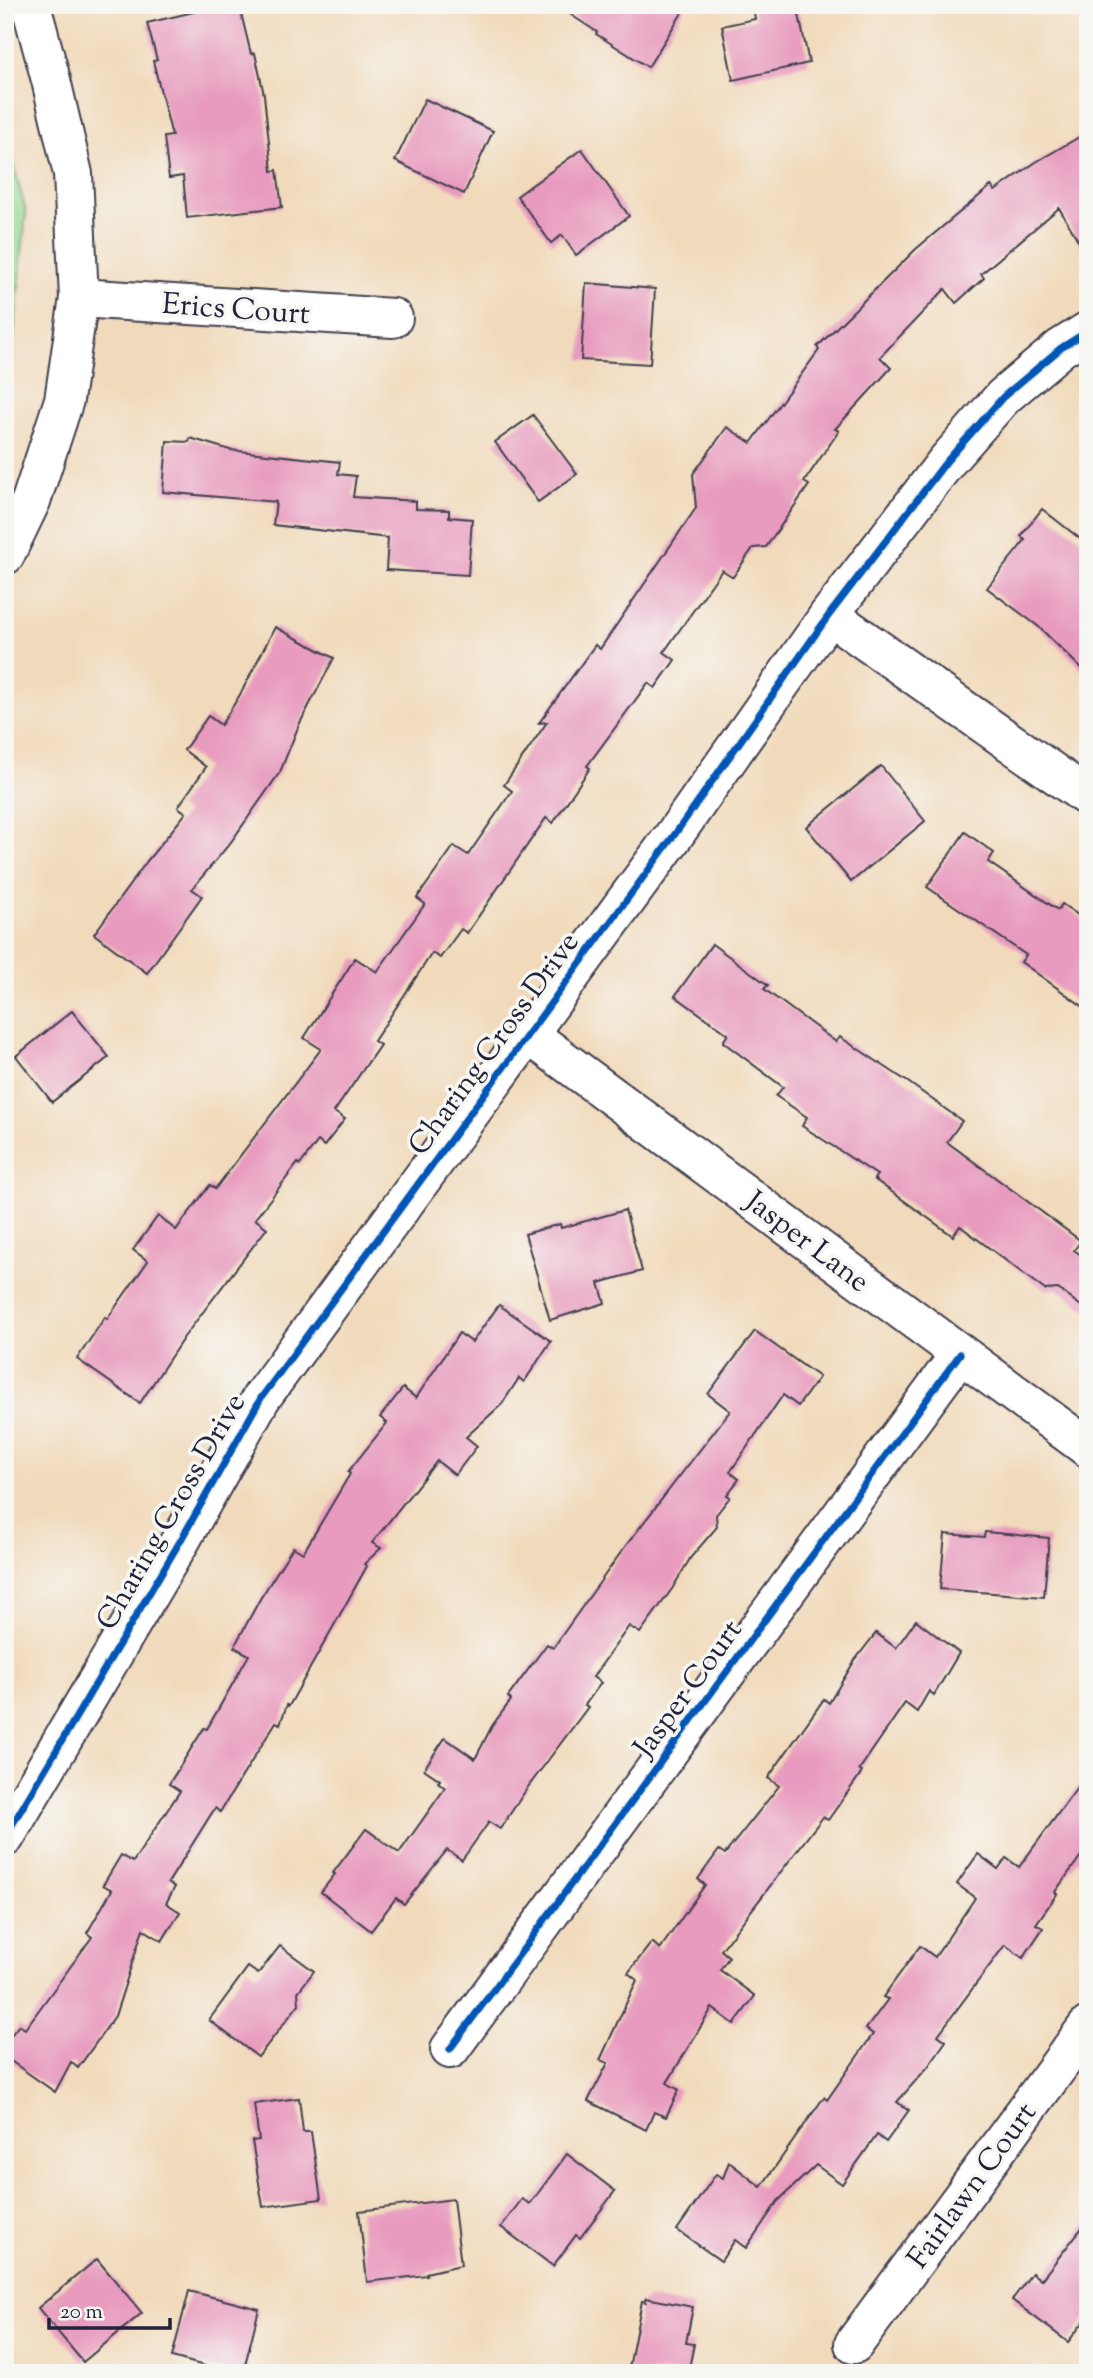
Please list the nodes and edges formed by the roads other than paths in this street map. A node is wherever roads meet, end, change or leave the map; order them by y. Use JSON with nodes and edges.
{"nodes":[{"id":1,"x":31,"y":5,"type":"edge"},
{"id":2,"x":79,"y":298,"type":"junction"},
{"id":3,"x":393,"y":318,"type":"dead end"},
{"id":4,"x":1088,"y":331,"type":"edge"},
{"id":5,"x":5,"y":555,"type":"edge"},
{"id":6,"x":829,"y":615,"type":"junction"},
{"id":7,"x":1088,"y":797,"type":"edge"},
{"id":8,"x":528,"y":1034,"type":"junction"},
{"id":9,"x":960,"y":1354,"type":"junction"},
{"id":10,"x":1088,"y":1448,"type":"edge"},
{"id":11,"x":5,"y":1837,"type":"edge"},
{"id":12,"x":1088,"y":2026,"type":"edge"},
{"id":13,"x":450,"y":2049,"type":"dead end"},
{"id":14,"x":854,"y":2344,"type":"dead end"}],
"edges":[{"from":1,"to":2,"type":"street"},
{"from":2,"to":3,"type":"street","name":"Erics Court"},
{"from":2,"to":5,"type":"street"},
{"from":4,"to":6,"type":"street","name":"Charing Cross Drive"},
{"from":6,"to":7,"type":"street"},
{"from":6,"to":8,"type":"street","name":"Charing Cross Drive"},
{"from":8,"to":9,"type":"street","name":"Jasper Lane"},
{"from":8,"to":11,"type":"street","name":"Charing Cross Drive"},
{"from":9,"to":10,"type":"street","name":"Jasper Lane"},
{"from":9,"to":13,"type":"street","name":"Jasper Court"},
{"from":12,"to":14,"type":"street","name":"Fairlawn Court"}]}
